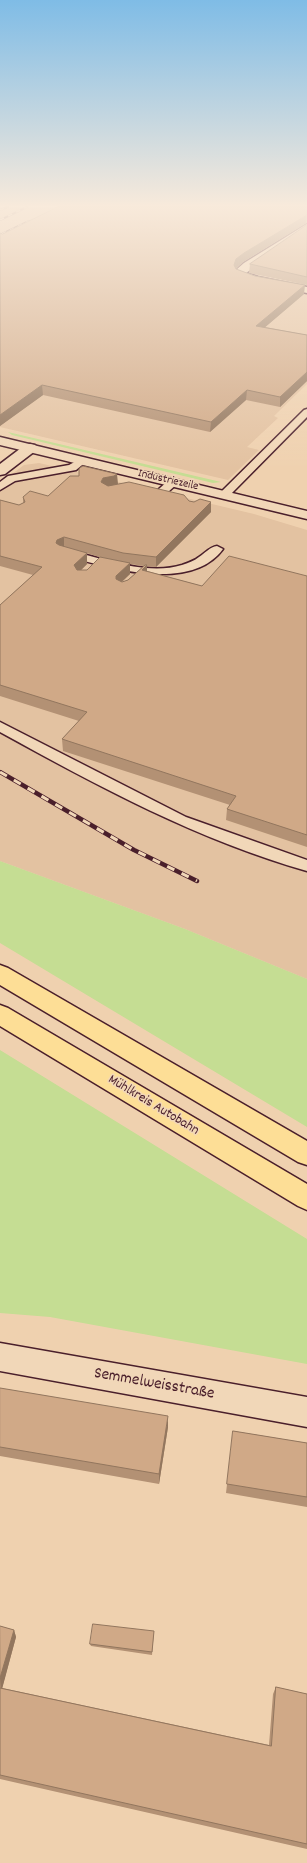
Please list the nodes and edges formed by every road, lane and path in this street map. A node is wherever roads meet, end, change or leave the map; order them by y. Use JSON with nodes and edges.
{"nodes":[{"id":1,"x":307,"y":412,"type":"edge"},
{"id":2,"x":0,"y":441,"type":"edge"},
{"id":3,"x":30,"y":448,"type":"junction"},
{"id":4,"x":75,"y":468,"type":"junction"},
{"id":5,"x":0,"y":471,"type":"edge"},
{"id":6,"x":173,"y":482,"type":"junction"},
{"id":7,"x":0,"y":486,"type":"edge"},
{"id":8,"x":144,"y":491,"type":"edge"},
{"id":9,"x":224,"y":495,"type":"junction"},
{"id":10,"x":157,"y":497,"type":"junction"},
{"id":11,"x":174,"y":499,"type":"edge"},
{"id":12,"x":307,"y":515,"type":"edge"},
{"id":13,"x":217,"y":549,"type":"dead end"},
{"id":14,"x":64,"y":552,"type":"edge"},
{"id":15,"x":98,"y":561,"type":"junction"},
{"id":16,"x":142,"y":570,"type":"junction"},
{"id":17,"x":87,"y":572,"type":"edge"},
{"id":18,"x":132,"y":579,"type":"edge"},
{"id":19,"x":0,"y":726,"type":"edge"},
{"id":20,"x":307,"y":866,"type":"edge"},
{"id":21,"x":0,"y":974,"type":"edge"},
{"id":22,"x":0,"y":1014,"type":"edge"},
{"id":23,"x":306,"y":1153,"type":"edge"},
{"id":24,"x":307,"y":1198,"type":"edge"},
{"id":25,"x":0,"y":1356,"type":"edge"},
{"id":26,"x":307,"y":1412,"type":"edge"}],
"edges":[{"from":1,"to":9,"type":"lane"},
{"from":2,"to":3,"type":"street","name":"Industriezeile"},
{"from":3,"to":4,"type":"street","name":"Industriezeile"},
{"from":3,"to":5,"type":"street"},
{"from":4,"to":6,"type":"street","name":"Industriezeile"},
{"from":4,"to":7,"type":"lane"},
{"from":6,"to":9,"type":"street","name":"Industriezeile"},
{"from":6,"to":10,"type":"lane"},
{"from":8,"to":10,"type":"lane"},
{"from":9,"to":12,"type":"street","name":"Industriezeile"},
{"from":10,"to":11,"type":"lane"},
{"from":13,"to":16,"type":"lane"},
{"from":14,"to":15,"type":"lane"},
{"from":15,"to":16,"type":"lane"},
{"from":15,"to":17,"type":"lane"},
{"from":16,"to":18,"type":"lane"},
{"from":19,"to":20,"type":"lane"},
{"from":21,"to":23,"type":"highway"},
{"from":22,"to":24,"type":"highway","name":"Mühlkreis Autobahn"},
{"from":25,"to":26,"type":"street","name":"Semmelweisstraße"}]}
